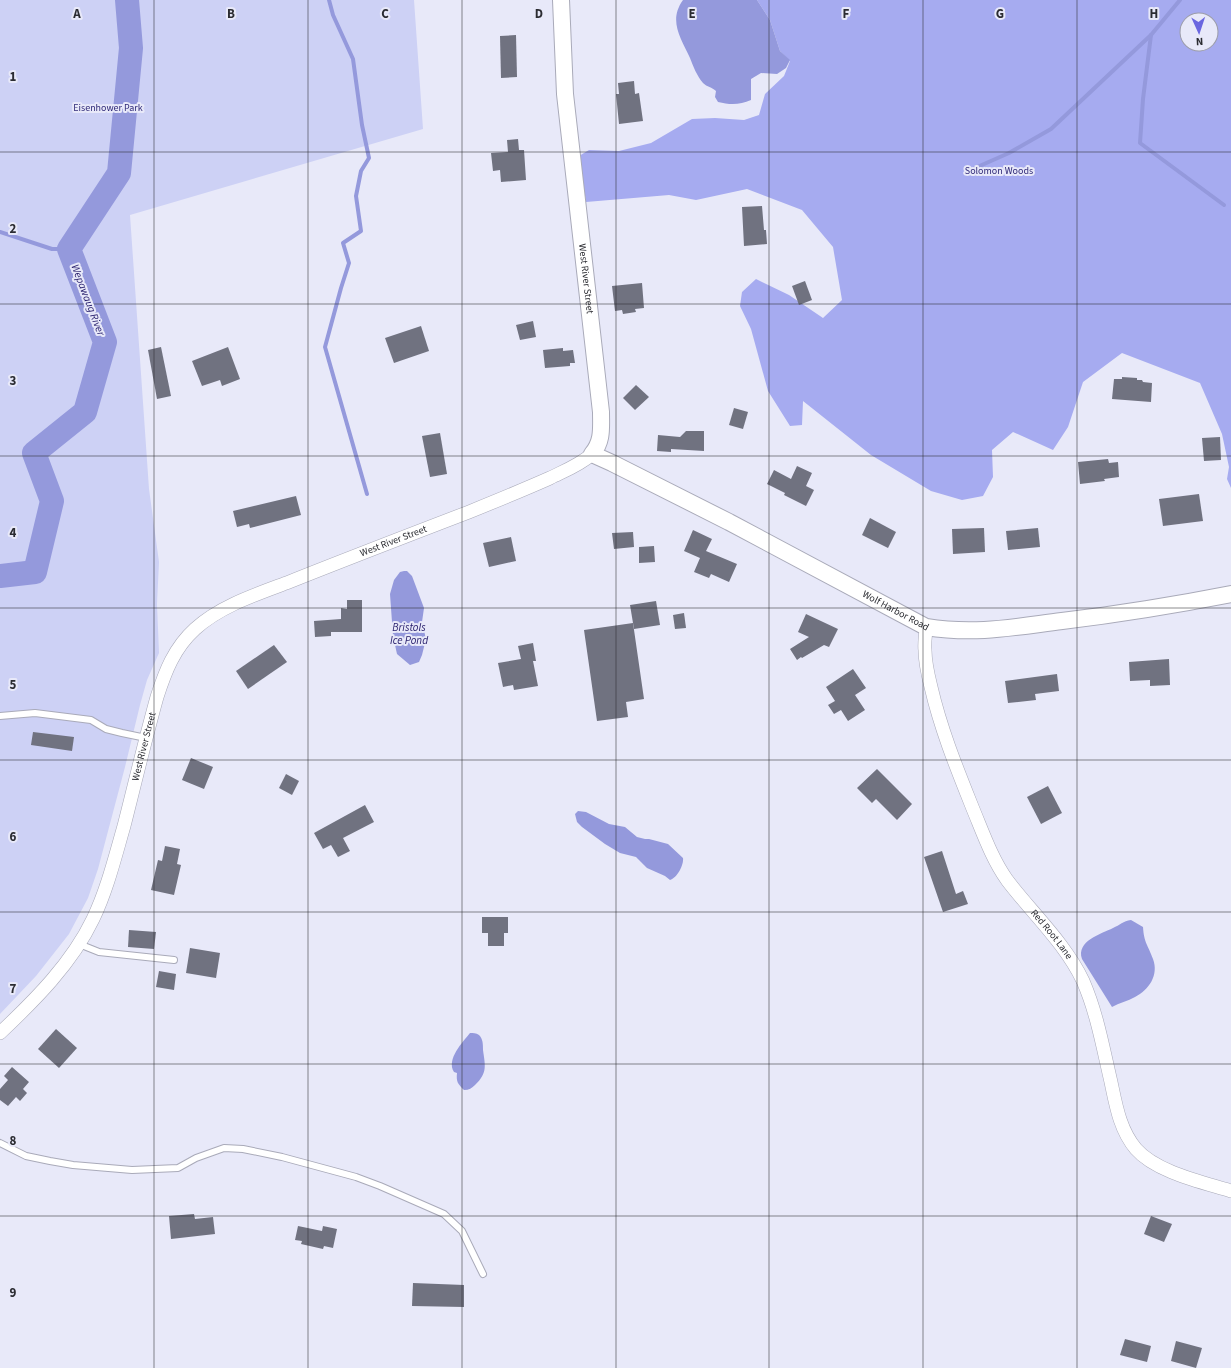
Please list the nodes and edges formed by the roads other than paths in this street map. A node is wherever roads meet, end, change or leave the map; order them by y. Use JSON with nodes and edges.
{"nodes":[{"id":1,"x":561,"y":0,"type":"edge"},
{"id":2,"x":592,"y":454,"type":"junction"},
{"id":3,"x":1231,"y":594,"type":"edge"},
{"id":4,"x":926,"y":627,"type":"junction"},
{"id":5,"x":0,"y":716,"type":"edge"},
{"id":6,"x":146,"y":738,"type":"junction"},
{"id":7,"x":79,"y":944,"type":"junction"},
{"id":8,"x":174,"y":960,"type":"dead end"},
{"id":9,"x":0,"y":1033,"type":"edge"},
{"id":10,"x":0,"y":1143,"type":"edge"},
{"id":11,"x":1231,"y":1191,"type":"edge"},
{"id":12,"x":484,"y":1274,"type":"dead end"}],
"edges":[{"from":1,"to":2,"type":"street","name":"West River Street"},
{"from":2,"to":4,"type":"street","name":"Wolf Harbor Road"},
{"from":2,"to":6,"type":"street","name":"West River Street"},
{"from":3,"to":4,"type":"street","name":"Wolf Harbor Road"},
{"from":4,"to":11,"type":"street","name":"Red Root Lane"},
{"from":5,"to":6,"type":"lane"},
{"from":6,"to":7,"type":"street","name":"West River Street"},
{"from":7,"to":8,"type":"lane"},
{"from":7,"to":9,"type":"street","name":"West River Street"},
{"from":10,"to":12,"type":"lane"}]}
